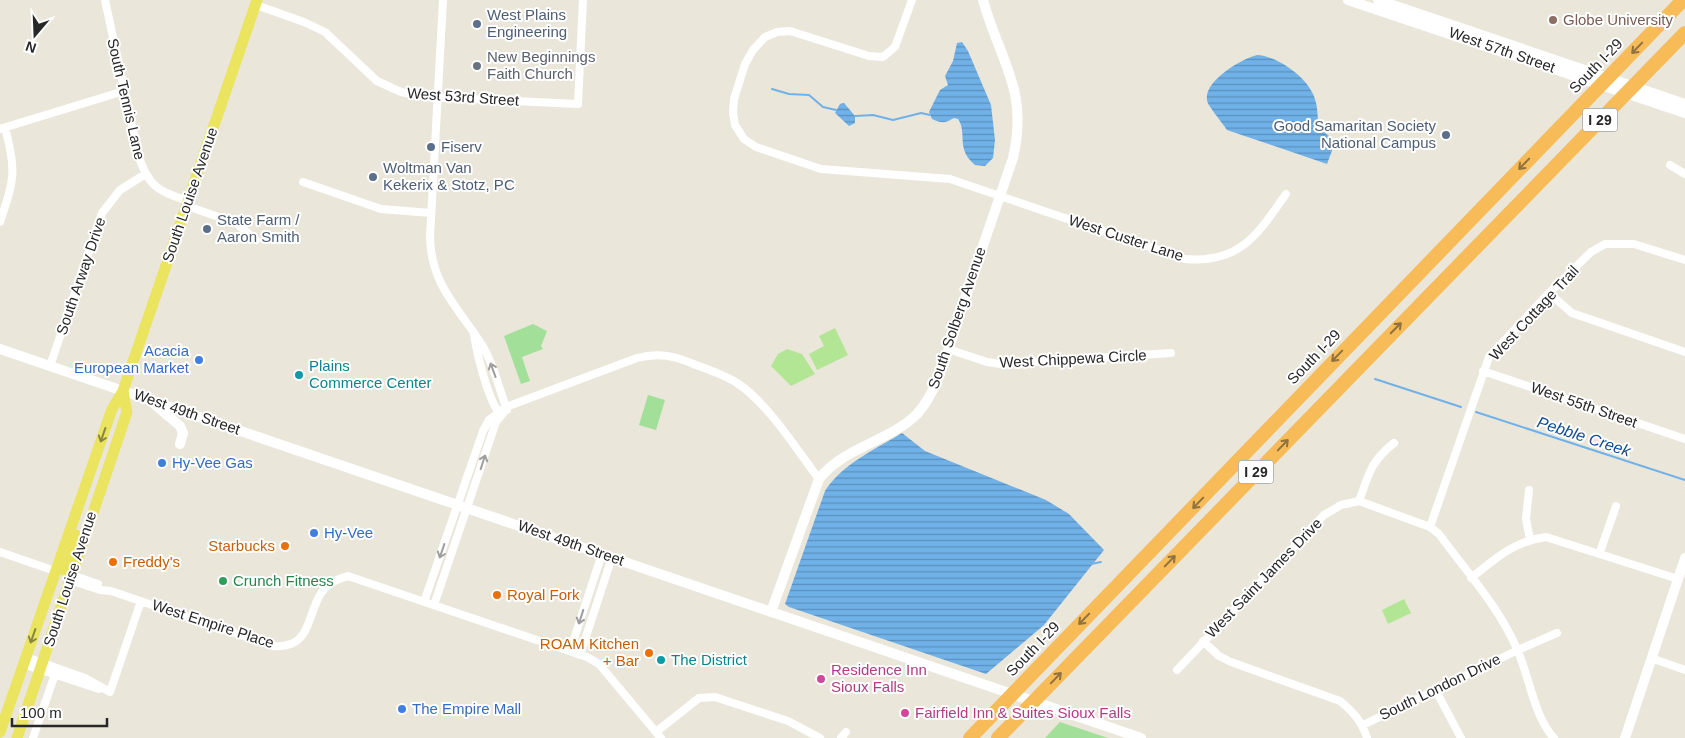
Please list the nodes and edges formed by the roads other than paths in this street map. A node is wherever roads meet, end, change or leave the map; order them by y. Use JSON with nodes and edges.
{"nodes":[{"id":1,"x":105,"y":0,"type":"edge"},
{"id":2,"x":443,"y":0,"type":"edge"},
{"id":3,"x":583,"y":0,"type":"edge"},
{"id":4,"x":912,"y":0,"type":"edge"},
{"id":5,"x":982,"y":0,"type":"edge"},
{"id":6,"x":1348,"y":0,"type":"edge"},
{"id":7,"x":1378,"y":0,"type":"edge"},
{"id":8,"x":1683,"y":0,"type":"edge"},
{"id":9,"x":257,"y":2,"type":"edge"},
{"id":10,"x":1685,"y":33,"type":"edge"},
{"id":11,"x":1576,"y":71,"type":"junction"},
{"id":12,"x":124,"y":92,"type":"junction"},
{"id":13,"x":437,"y":97,"type":"junction"},
{"id":14,"x":1659,"y":99,"type":"junction"},
{"id":15,"x":1685,"y":104,"type":"edge"},
{"id":16,"x":1685,"y":113,"type":"edge"},
{"id":17,"x":2,"y":128,"type":"edge"},
{"id":18,"x":1670,"y":165,"type":"dead end"},
{"id":19,"x":1685,"y":174,"type":"edge"},
{"id":20,"x":144,"y":175,"type":"junction"},
{"id":21,"x":302,"y":182,"type":"dead end"},
{"id":22,"x":1286,"y":194,"type":"dead end"},
{"id":23,"x":1001,"y":196,"type":"junction"},
{"id":24,"x":188,"y":203,"type":"junction"},
{"id":25,"x":431,"y":213,"type":"junction"},
{"id":26,"x":0,"y":222,"type":"edge"},
{"id":27,"x":256,"y":240,"type":"dead end"},
{"id":28,"x":1685,"y":260,"type":"edge"},
{"id":29,"x":1549,"y":294,"type":"junction"},
{"id":30,"x":0,"y":349,"type":"edge"},
{"id":31,"x":948,"y":349,"type":"junction"},
{"id":32,"x":1685,"y":352,"type":"edge"},
{"id":33,"x":1171,"y":353,"type":"dead end"},
{"id":34,"x":50,"y":366,"type":"junction"},
{"id":35,"x":1483,"y":371,"type":"junction"},
{"id":36,"x":123,"y":391,"type":"junction"},
{"id":37,"x":148,"y":399,"type":"junction"},
{"id":38,"x":505,"y":410,"type":"junction"},
{"id":39,"x":1685,"y":440,"type":"edge"},
{"id":40,"x":180,"y":444,"type":"dead end"},
{"id":41,"x":1394,"y":444,"type":"dead end"},
{"id":42,"x":819,"y":479,"type":"junction"},
{"id":43,"x":1529,"y":490,"type":"dead end"},
{"id":44,"x":1359,"y":501,"type":"junction"},
{"id":45,"x":463,"y":506,"type":"junction"},
{"id":46,"x":1616,"y":506,"type":"dead end"},
{"id":47,"x":77,"y":512,"type":"junction"},
{"id":48,"x":1430,"y":527,"type":"junction"},
{"id":49,"x":1530,"y":539,"type":"junction"},
{"id":50,"x":0,"y":552,"type":"edge"},
{"id":51,"x":1600,"y":552,"type":"junction"},
{"id":52,"x":607,"y":556,"type":"junction"},
{"id":53,"x":1685,"y":558,"type":"edge"},
{"id":54,"x":55,"y":571,"type":"junction"},
{"id":55,"x":71,"y":578,"type":"junction"},
{"id":56,"x":1471,"y":578,"type":"junction"},
{"id":57,"x":1678,"y":579,"type":"junction"},
{"id":58,"x":141,"y":601,"type":"junction"},
{"id":59,"x":424,"y":602,"type":"junction"},
{"id":60,"x":434,"y":605,"type":"junction"},
{"id":61,"x":771,"y":612,"type":"junction"},
{"id":62,"x":1557,"y":633,"type":"dead end"},
{"id":63,"x":1203,"y":641,"type":"junction"},
{"id":64,"x":1518,"y":650,"type":"junction"},
{"id":65,"x":570,"y":651,"type":"junction"},
{"id":66,"x":580,"y":655,"type":"junction"},
{"id":67,"x":1651,"y":658,"type":"junction"},
{"id":68,"x":25,"y":660,"type":"junction"},
{"id":69,"x":41,"y":666,"type":"junction"},
{"id":70,"x":1176,"y":670,"type":"dead end"},
{"id":71,"x":1685,"y":670,"type":"edge"},
{"id":72,"x":55,"y":674,"type":"junction"},
{"id":73,"x":1435,"y":689,"type":"junction"},
{"id":74,"x":110,"y":692,"type":"junction"},
{"id":75,"x":1364,"y":725,"type":"junction"},
{"id":76,"x":0,"y":732,"type":"edge"},
{"id":77,"x":658,"y":735,"type":"edge"},
{"id":78,"x":17,"y":738,"type":"edge"},
{"id":79,"x":33,"y":738,"type":"edge"},
{"id":80,"x":820,"y":738,"type":"edge"},
{"id":81,"x":970,"y":738,"type":"edge"},
{"id":82,"x":998,"y":738,"type":"edge"},
{"id":83,"x":1141,"y":738,"type":"edge"},
{"id":84,"x":1367,"y":738,"type":"edge"},
{"id":85,"x":1461,"y":738,"type":"edge"},
{"id":86,"x":1554,"y":738,"type":"edge"},
{"id":87,"x":1625,"y":738,"type":"edge"}],
"edges":[{"from":1,"to":12,"type":"street","name":"South Tennis Lane"},
{"from":2,"to":13,"type":"street"},
{"from":3,"to":13,"type":"street","name":"West 53rd Street"},
{"from":4,"to":23,"type":"street","name":"West Custer Lane"},
{"from":5,"to":23,"type":"main road","name":"South Solberg Avenue"},
{"from":6,"to":11,"type":"main road","name":"West 57th Street"},
{"from":7,"to":11,"type":"main road","name":"West 57th Street"},
{"from":8,"to":81,"type":"highway","name":"South I-29","number":"I 29","one_way":true},
{"from":9,"to":13,"type":"street","name":"West 53rd Street"},
{"from":9,"to":24,"type":"main road","name":"South Louise Avenue"},
{"from":82,"to":10,"type":"highway","number":"I 29","one_way":true},
{"from":11,"to":14,"type":"main road","name":"West 57th Street"},
{"from":12,"to":17,"type":"street"},
{"from":12,"to":20,"type":"street","name":"South Tennis Lane"},
{"from":13,"to":25,"type":"street"},
{"from":14,"to":15,"type":"main road","name":"West 57th Street"},
{"from":14,"to":16,"type":"main road","name":"West 57th Street"},
{"from":17,"to":26,"type":"street"},
{"from":18,"to":19,"type":"street"},
{"from":20,"to":24,"type":"street","name":"South Tennis Lane"},
{"from":20,"to":34,"type":"street","name":"South Arway Drive"},
{"from":21,"to":25,"type":"street"},
{"from":22,"to":23,"type":"street","name":"West Custer Lane"},
{"from":23,"to":31,"type":"main road","name":"South Solberg Avenue"},
{"from":24,"to":27,"type":"street","name":"South Tennis Lane"},
{"from":24,"to":36,"type":"main road","name":"South Louise Avenue"},
{"from":25,"to":38,"type":"street"},
{"from":28,"to":29,"type":"street","name":"West Cottage Trail"},
{"from":29,"to":32,"type":"street"},
{"from":29,"to":35,"type":"street","name":"West Cottage Trail"},
{"from":30,"to":34,"type":"main road","name":"West 49th Street"},
{"from":31,"to":33,"type":"street","name":"West Chippewa Circle"},
{"from":31,"to":42,"type":"main road","name":"South Solberg Avenue"},
{"from":34,"to":36,"type":"main road","name":"West 49th Street"},
{"from":35,"to":39,"type":"street","name":"West 55th Street"},
{"from":35,"to":48,"type":"street","name":"West Cottage Trail"},
{"from":36,"to":37,"type":"main road","name":"West 49th Street"},
{"from":36,"to":47,"type":"main road","name":"South Louise Avenue","one_way":true},
{"from":36,"to":55,"type":"main road","name":"South Louise Avenue"},
{"from":37,"to":40,"type":"main road"},
{"from":37,"to":45,"type":"main road","name":"West 49th Street"},
{"from":38,"to":42,"type":"street"},
{"from":38,"to":45,"type":"street"},
{"from":41,"to":44,"type":"street"},
{"from":42,"to":61,"type":"main road","name":"South Solberg Avenue"},
{"from":43,"to":49,"type":"street"},
{"from":44,"to":48,"type":"street"},
{"from":44,"to":63,"type":"street","name":"West Saint James Drive"},
{"from":45,"to":52,"type":"main road","name":"West 49th Street"},
{"from":45,"to":59,"type":"street","one_way":true},
{"from":45,"to":60,"type":"street"},
{"from":46,"to":51,"type":"street"},
{"from":47,"to":54,"type":"main road","name":"South Louise Avenue"},
{"from":47,"to":55,"type":"main road"},
{"from":48,"to":56,"type":"street"},
{"from":49,"to":51,"type":"street"},
{"from":49,"to":56,"type":"street"},
{"from":50,"to":54,"type":"street"},
{"from":51,"to":57,"type":"street"},
{"from":52,"to":61,"type":"main road","name":"West 49th Street"},
{"from":52,"to":65,"type":"street","one_way":true},
{"from":52,"to":66,"type":"street"},
{"from":53,"to":57,"type":"main road"},
{"from":54,"to":68,"type":"main road","name":"South Louise Avenue","one_way":true},
{"from":55,"to":58,"type":"street","name":"West Empire Place"},
{"from":55,"to":69,"type":"main road","name":"South Louise Avenue"},
{"from":56,"to":64,"type":"street"},
{"from":57,"to":67,"type":"main road"},
{"from":58,"to":59,"type":"street","name":"West Empire Place"},
{"from":58,"to":74,"type":"street","name":"West Empire Place"},
{"from":59,"to":60,"type":"street","name":"West Empire Place"},
{"from":60,"to":65,"type":"street","name":"West Empire Place"},
{"from":61,"to":83,"type":"main road","name":"West 49th Street"},
{"from":62,"to":64,"type":"street","name":"South London Drive"},
{"from":63,"to":70,"type":"street","name":"West Saint James Drive"},
{"from":63,"to":75,"type":"street"},
{"from":64,"to":73,"type":"street","name":"South London Drive"},
{"from":64,"to":86,"type":"street"},
{"from":65,"to":66,"type":"street","name":"West Empire Place"},
{"from":66,"to":77,"type":"street","name":"West Empire Place"},
{"from":67,"to":71,"type":"street"},
{"from":67,"to":87,"type":"main road"},
{"from":68,"to":69,"type":"street"},
{"from":68,"to":76,"type":"main road","name":"South Louise Avenue"},
{"from":69,"to":72,"type":"street"},
{"from":69,"to":74,"type":"street"},
{"from":69,"to":78,"type":"main road","name":"South Louise Avenue"},
{"from":72,"to":74,"type":"street"},
{"from":72,"to":79,"type":"street"},
{"from":73,"to":75,"type":"street","name":"South London Drive"},
{"from":73,"to":85,"type":"street"},
{"from":75,"to":84,"type":"street"},
{"from":77,"to":80,"type":"street","name":"West Empire Place"}]}
